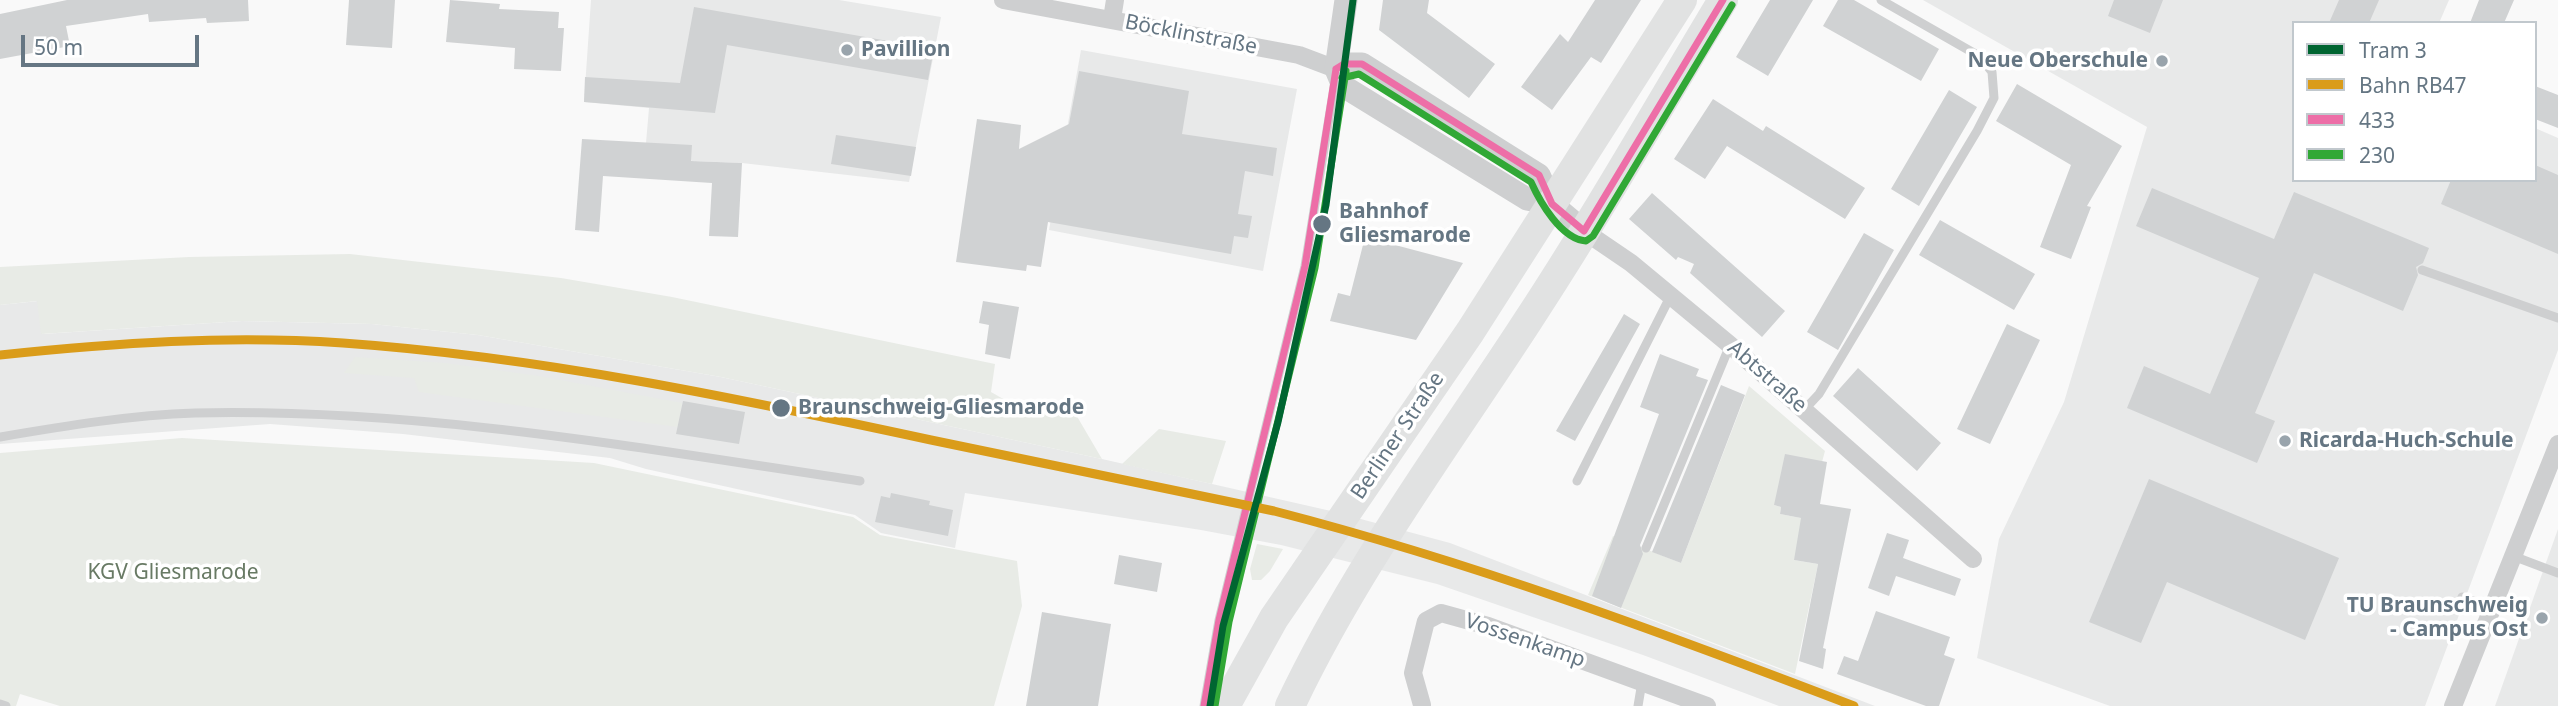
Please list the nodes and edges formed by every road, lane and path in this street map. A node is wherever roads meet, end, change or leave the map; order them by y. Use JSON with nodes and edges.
{"nodes":[{"id":1,"x":1003,"y":0,"type":"edge"},
{"id":2,"x":1115,"y":0,"type":"edge"},
{"id":3,"x":1346,"y":0,"type":"edge"},
{"id":4,"x":1682,"y":0,"type":"edge"},
{"id":5,"x":1723,"y":0,"type":"edge"},
{"id":6,"x":1881,"y":0,"type":"edge"},
{"id":7,"x":1112,"y":19,"type":"junction"},
{"id":8,"x":1336,"y":69,"type":"junction"},
{"id":9,"x":1552,"y":204,"type":"junction"},
{"id":10,"x":1584,"y":231,"type":"junction"},
{"id":11,"x":2422,"y":270,"type":"dead end"},
{"id":12,"x":1671,"y":295,"type":"junction"},
{"id":13,"x":2558,"y":318,"type":"edge"},
{"id":14,"x":1730,"y":345,"type":"junction"},
{"id":15,"x":1805,"y":409,"type":"junction"},
{"id":16,"x":0,"y":437,"type":"edge"},
{"id":17,"x":2558,"y":444,"type":"edge"},
{"id":18,"x":860,"y":481,"type":"dead end"},
{"id":19,"x":1577,"y":481,"type":"dead end"},
{"id":20,"x":1646,"y":548,"type":"dead end"},
{"id":21,"x":2513,"y":556,"type":"junction"},
{"id":22,"x":1973,"y":559,"type":"dead end"},
{"id":23,"x":2558,"y":573,"type":"edge"},
{"id":24,"x":2462,"y":597,"type":"dead end"},
{"id":25,"x":2492,"y":608,"type":"junction"},
{"id":26,"x":1642,"y":682,"type":"junction"},
{"id":27,"x":0,"y":704,"type":"edge"},
{"id":28,"x":1422,"y":705,"type":"edge"},
{"id":29,"x":6,"y":706,"type":"edge"},
{"id":30,"x":1204,"y":706,"type":"edge"},
{"id":31,"x":1225,"y":706,"type":"edge"},
{"id":32,"x":1290,"y":706,"type":"edge"},
{"id":33,"x":1639,"y":706,"type":"edge"},
{"id":34,"x":1707,"y":706,"type":"edge"},
{"id":35,"x":2453,"y":706,"type":"edge"}],
"edges":[{"from":1,"to":7,"type":"street","name":"Böcklinstraße"},
{"from":2,"to":7,"type":"street"},
{"from":3,"to":8,"type":"street"},
{"from":4,"to":9,"type":"main road","name":"Berliner Straße"},
{"from":5,"to":10,"type":"main road"},
{"from":6,"to":15,"type":"lane"},
{"from":7,"to":8,"type":"street","name":"Böcklinstraße"},
{"from":8,"to":9,"type":"street","name":"Abtstraße"},
{"from":8,"to":30,"type":"lane"},
{"from":9,"to":10,"type":"street","name":"Abtstraße"},
{"from":9,"to":31,"type":"main road","name":"Berliner Straße"},
{"from":10,"to":12,"type":"street","name":"Abtstraße"},
{"from":10,"to":32,"type":"main road"},
{"from":11,"to":13,"type":"lane"},
{"from":12,"to":14,"type":"street","name":"Abtstraße"},
{"from":12,"to":19,"type":"lane"},
{"from":14,"to":15,"type":"street","name":"Abtstraße"},
{"from":14,"to":20,"type":"lane"},
{"from":15,"to":22,"type":"street","name":"Abtstraße"},
{"from":16,"to":18,"type":"lane"},
{"from":17,"to":21,"type":"street"},
{"from":21,"to":23,"type":"lane"},
{"from":21,"to":25,"type":"street"},
{"from":24,"to":25,"type":"lane"},
{"from":25,"to":35,"type":"street"},
{"from":26,"to":28,"type":"street","name":"Vossenkamp"},
{"from":26,"to":33,"type":"lane"},
{"from":26,"to":34,"type":"street","name":"Vossenkamp"},
{"from":27,"to":29,"type":"lane"}]}
